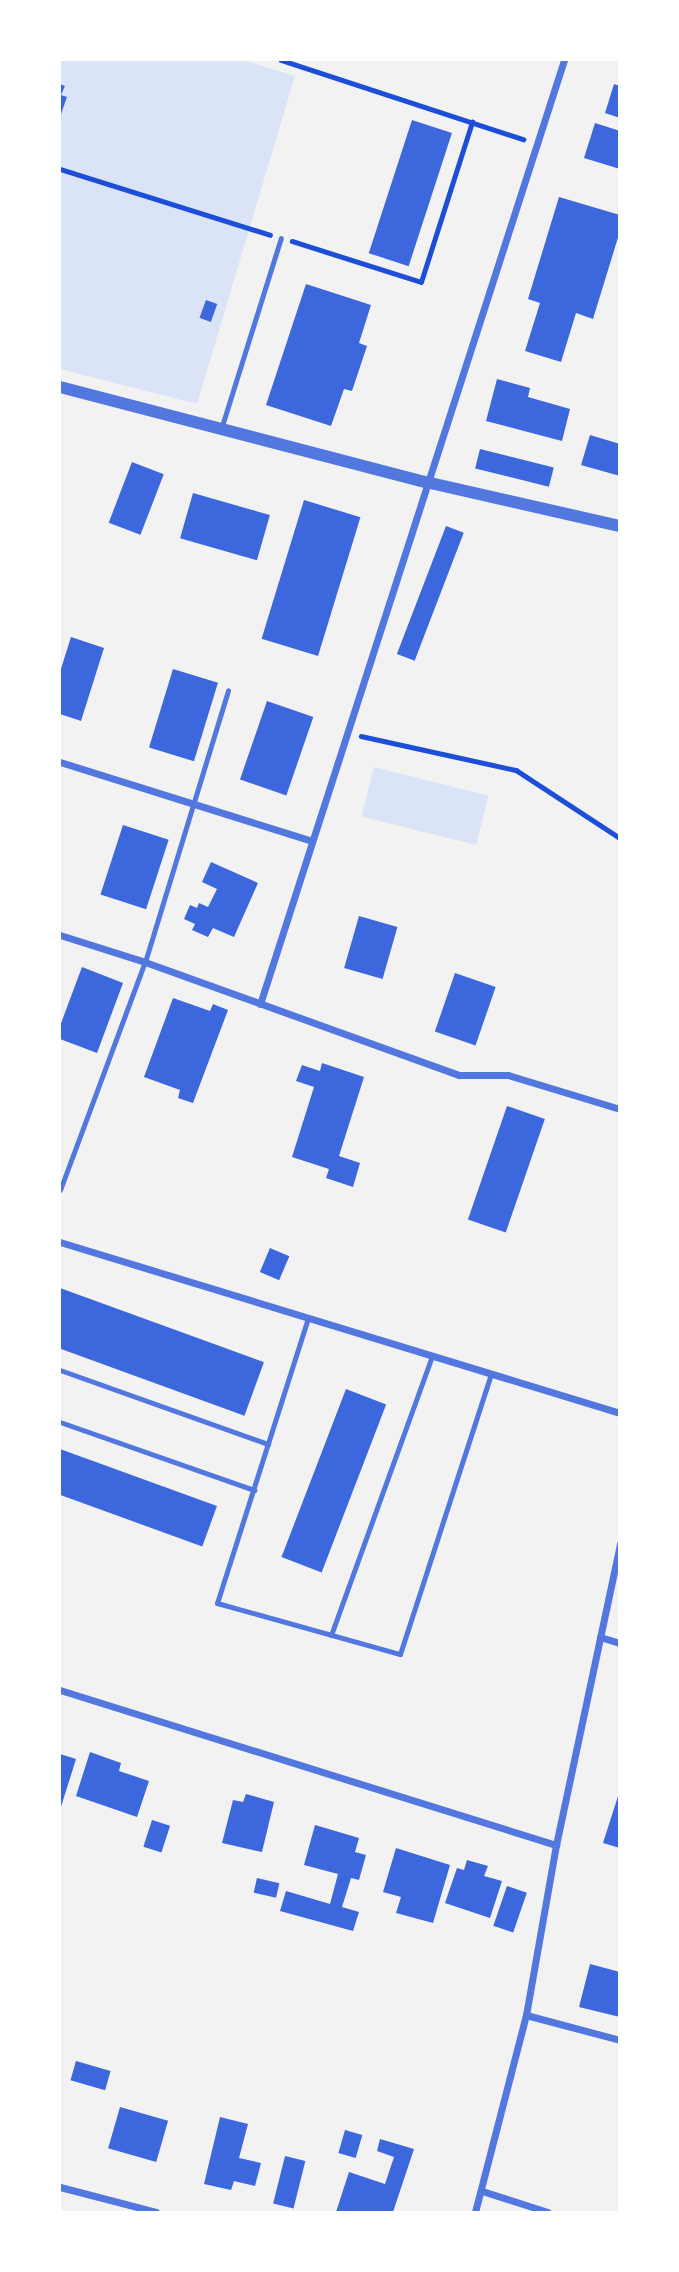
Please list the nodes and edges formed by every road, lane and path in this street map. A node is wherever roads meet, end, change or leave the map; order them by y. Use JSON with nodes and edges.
{"nodes":[{"id":1,"x":281,"y":60,"type":"edge"},
{"id":2,"x":564,"y":60,"type":"edge"},
{"id":3,"x":472,"y":122,"type":"junction"},
{"id":4,"x":536,"y":143,"type":"junction"},
{"id":5,"x":60,"y":169,"type":"edge"},
{"id":6,"x":281,"y":238,"type":"junction"},
{"id":7,"x":60,"y":387,"type":"edge"},
{"id":8,"x":221,"y":429,"type":"junction"},
{"id":9,"x":426,"y":482,"type":"junction"},
{"id":10,"x":620,"y":526,"type":"edge"},
{"id":11,"x":229,"y":690,"type":"dead end"},
{"id":12,"x":346,"y":733,"type":"junction"},
{"id":13,"x":60,"y":762,"type":"edge"},
{"id":14,"x":194,"y":802,"type":"junction"},
{"id":15,"x":620,"y":838,"type":"edge"},
{"id":16,"x":312,"y":841,"type":"junction"},
{"id":17,"x":60,"y":935,"type":"edge"},
{"id":18,"x":145,"y":962,"type":"junction"},
{"id":19,"x":260,"y":1004,"type":"junction"},
{"id":20,"x":620,"y":1109,"type":"edge"},
{"id":21,"x":60,"y":1190,"type":"edge"},
{"id":22,"x":60,"y":1242,"type":"edge"},
{"id":23,"x":309,"y":1318,"type":"junction"},
{"id":24,"x":432,"y":1356,"type":"junction"},
{"id":25,"x":60,"y":1370,"type":"edge"},
{"id":26,"x":491,"y":1374,"type":"junction"},
{"id":27,"x":620,"y":1413,"type":"edge"},
{"id":28,"x":60,"y":1422,"type":"edge"},
{"id":29,"x":268,"y":1444,"type":"junction"},
{"id":30,"x":254,"y":1490,"type":"junction"},
{"id":31,"x":620,"y":1544,"type":"edge"},
{"id":32,"x":331,"y":1635,"type":"junction"},
{"id":33,"x":600,"y":1637,"type":"junction"},
{"id":34,"x":620,"y":1643,"type":"edge"},
{"id":35,"x":60,"y":1690,"type":"edge"},
{"id":36,"x":556,"y":1845,"type":"junction"},
{"id":37,"x":526,"y":2015,"type":"junction"},
{"id":38,"x":620,"y":2040,"type":"edge"},
{"id":39,"x":60,"y":2187,"type":"edge"},
{"id":40,"x":482,"y":2191,"type":"junction"},
{"id":41,"x":156,"y":2213,"type":"edge"},
{"id":42,"x":475,"y":2213,"type":"edge"},
{"id":43,"x":548,"y":2213,"type":"edge"}],
"edges":[{"from":1,"to":3,"type":"path"},
{"from":2,"to":4,"type":"street"},
{"from":3,"to":4,"type":"path"},
{"from":3,"to":6,"type":"path"},
{"from":4,"to":9,"type":"street"},
{"from":5,"to":6,"type":"path"},
{"from":6,"to":8,"type":"lane"},
{"from":7,"to":8,"type":"street"},
{"from":8,"to":9,"type":"street"},
{"from":9,"to":10,"type":"street"},
{"from":9,"to":12,"type":"street"},
{"from":11,"to":14,"type":"lane"},
{"from":12,"to":15,"type":"path"},
{"from":12,"to":16,"type":"street"},
{"from":13,"to":14,"type":"street"},
{"from":14,"to":16,"type":"street"},
{"from":14,"to":18,"type":"lane"},
{"from":16,"to":19,"type":"street"},
{"from":17,"to":18,"type":"street"},
{"from":18,"to":19,"type":"street"},
{"from":18,"to":21,"type":"lane"},
{"from":19,"to":20,"type":"street"},
{"from":22,"to":23,"type":"street"},
{"from":23,"to":24,"type":"street"},
{"from":23,"to":29,"type":"lane"},
{"from":24,"to":26,"type":"street"},
{"from":24,"to":32,"type":"lane"},
{"from":25,"to":29,"type":"lane"},
{"from":26,"to":27,"type":"street"},
{"from":26,"to":32,"type":"lane"},
{"from":28,"to":30,"type":"lane"},
{"from":29,"to":30,"type":"lane"},
{"from":30,"to":32,"type":"lane"},
{"from":31,"to":33,"type":"street"},
{"from":33,"to":34,"type":"street"},
{"from":33,"to":36,"type":"street"},
{"from":35,"to":36,"type":"street"},
{"from":36,"to":37,"type":"street"},
{"from":37,"to":38,"type":"street"},
{"from":37,"to":40,"type":"street"},
{"from":39,"to":41,"type":"street"},
{"from":40,"to":42,"type":"street"},
{"from":40,"to":43,"type":"street"}]}
